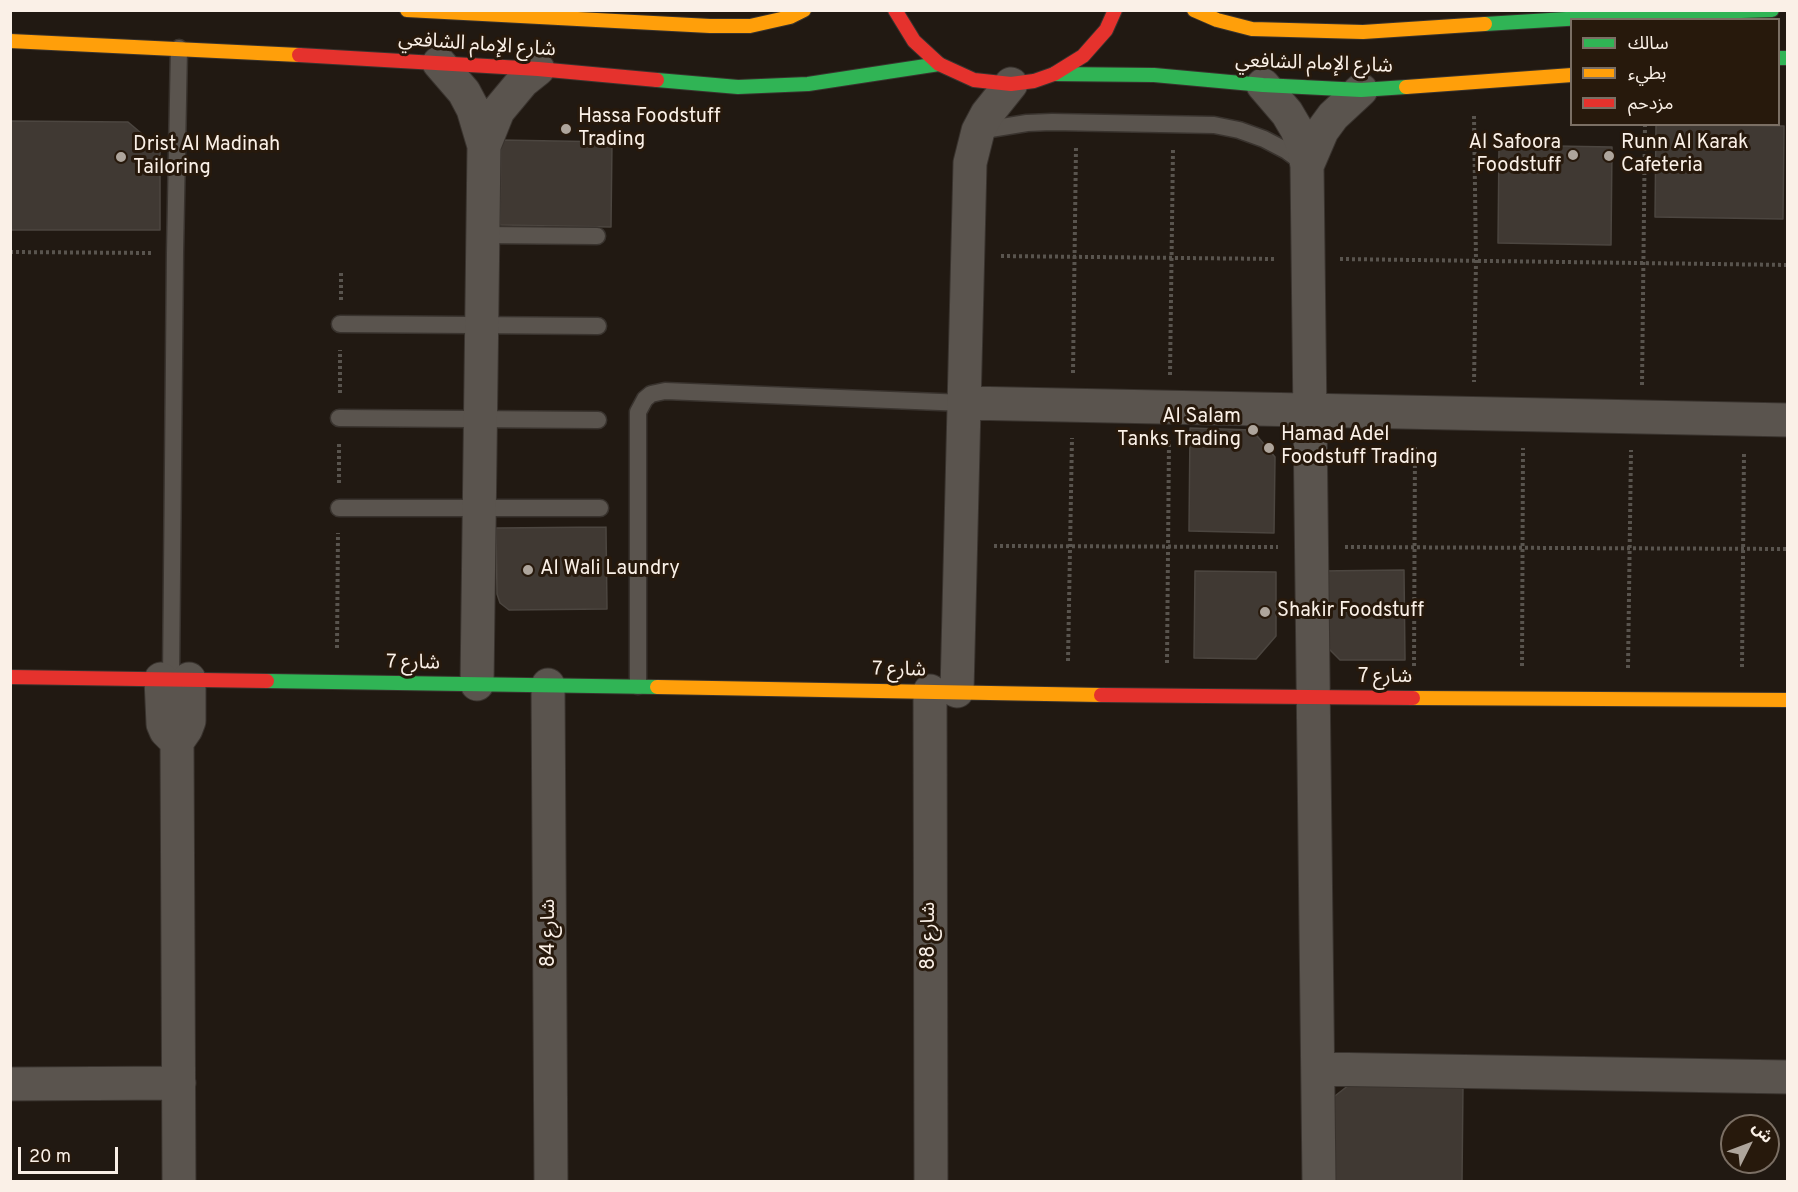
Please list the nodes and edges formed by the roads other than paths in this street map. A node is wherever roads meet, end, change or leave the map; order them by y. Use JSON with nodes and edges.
{"nodes":[{"id":1,"x":407,"y":10,"type":"edge"},
{"id":2,"x":695,"y":10,"type":"edge"},
{"id":3,"x":804,"y":10,"type":"edge"},
{"id":4,"x":895,"y":10,"type":"edge"},
{"id":5,"x":1115,"y":10,"type":"edge"},
{"id":6,"x":1194,"y":10,"type":"edge"},
{"id":7,"x":1773,"y":10,"type":"edge"},
{"id":8,"x":1646,"y":12,"type":"edge"},
{"id":9,"x":1375,"y":18,"type":"dead end"},
{"id":10,"x":710,"y":26,"type":"junction"},
{"id":11,"x":1363,"y":32,"type":"junction"},
{"id":12,"x":10,"y":41,"type":"edge"},
{"id":13,"x":179,"y":48,"type":"junction"},
{"id":14,"x":439,"y":63,"type":"junction"},
{"id":15,"x":939,"y":64,"type":"junction"},
{"id":16,"x":538,"y":69,"type":"junction"},
{"id":17,"x":1054,"y":74,"type":"junction"},
{"id":18,"x":1570,"y":75,"type":"edge"},
{"id":19,"x":1011,"y":84,"type":"junction"},
{"id":20,"x":1263,"y":85,"type":"junction"},
{"id":21,"x":1361,"y":90,"type":"junction"},
{"id":22,"x":978,"y":131,"type":"junction"},
{"id":23,"x":484,"y":146,"type":"junction"},
{"id":24,"x":1307,"y":166,"type":"junction"},
{"id":25,"x":483,"y":236,"type":"junction"},
{"id":26,"x":597,"y":236,"type":"dead end"},
{"id":27,"x":340,"y":324,"type":"road end"},
{"id":28,"x":482,"y":325,"type":"junction"},
{"id":29,"x":598,"y":326,"type":"dead end"},
{"id":30,"x":964,"y":403,"type":"junction"},
{"id":31,"x":1311,"y":410,"type":"junction"},
{"id":32,"x":339,"y":418,"type":"road end"},
{"id":33,"x":481,"y":419,"type":"junction"},
{"id":34,"x":598,"y":420,"type":"dead end"},
{"id":35,"x":1788,"y":420,"type":"edge"},
{"id":36,"x":600,"y":507,"type":"dead end"},
{"id":37,"x":339,"y":508,"type":"road end"},
{"id":38,"x":480,"y":508,"type":"junction"},
{"id":39,"x":10,"y":677,"type":"edge"},
{"id":40,"x":174,"y":679,"type":"junction"},
{"id":41,"x":477,"y":684,"type":"junction"},
{"id":42,"x":548,"y":685,"type":"junction"},
{"id":43,"x":638,"y":686,"type":"junction"},
{"id":44,"x":943,"y":691,"type":"junction"},
{"id":45,"x":1314,"y":698,"type":"junction"},
{"id":46,"x":1788,"y":700,"type":"edge"},
{"id":47,"x":1318,"y":1070,"type":"junction"},
{"id":48,"x":1788,"y":1077,"type":"edge"},
{"id":49,"x":179,"y":1083,"type":"junction"},
{"id":50,"x":10,"y":1084,"type":"edge"},
{"id":51,"x":179,"y":1182,"type":"edge"},
{"id":52,"x":551,"y":1182,"type":"edge"},
{"id":53,"x":931,"y":1182,"type":"edge"},
{"id":54,"x":1320,"y":1182,"type":"edge"}],
"edges":[{"from":1,"to":10,"type":"street","name":"شارع الإمام الشافعي"},
{"from":2,"to":10,"type":"street"},
{"from":3,"to":10,"type":"street","name":"شارع الإمام الشافعي"},
{"from":4,"to":15,"type":"street"},
{"from":5,"to":17,"type":"street"},
{"from":6,"to":11,"type":"street","name":"شارع الإمام الشافعي"},
{"from":7,"to":8,"type":"street","name":"شارع الإمام الشافعي"},
{"from":8,"to":11,"type":"street","name":"شارع الإمام الشافعي"},
{"from":9,"to":11,"type":"street"},
{"from":12,"to":13,"type":"street","name":"شارع الإمام الشافعي"},
{"from":13,"to":14,"type":"street","name":"شارع الإمام الشافعي"},
{"from":13,"to":40,"type":"lane"},
{"from":14,"to":16,"type":"street","name":"شارع الإمام الشافعي"},
{"from":14,"to":23,"type":"street"},
{"from":15,"to":16,"type":"street","name":"شارع الإمام الشافعي"},
{"from":15,"to":19,"type":"street"},
{"from":16,"to":23,"type":"street"},
{"from":17,"to":19,"type":"street"},
{"from":17,"to":20,"type":"street","name":"شارع الإمام الشافعي"},
{"from":18,"to":21,"type":"street","name":"شارع الإمام الشافعي"},
{"from":19,"to":22,"type":"street","name":"شارع 88"},
{"from":20,"to":21,"type":"street","name":"شارع الإمام الشافعي"},
{"from":20,"to":24,"type":"street"},
{"from":21,"to":24,"type":"street"},
{"from":22,"to":24,"type":"lane"},
{"from":22,"to":30,"type":"street","name":"شارع 88"},
{"from":23,"to":25,"type":"street"},
{"from":24,"to":31,"type":"street"},
{"from":25,"to":26,"type":"lane"},
{"from":25,"to":28,"type":"street"},
{"from":27,"to":28,"type":"lane"},
{"from":28,"to":29,"type":"lane"},
{"from":28,"to":33,"type":"street"},
{"from":30,"to":31,"type":"street"},
{"from":30,"to":43,"type":"lane"},
{"from":30,"to":44,"type":"street","name":"شارع 88"},
{"from":31,"to":35,"type":"street"},
{"from":31,"to":45,"type":"street"},
{"from":32,"to":33,"type":"lane"},
{"from":33,"to":34,"type":"lane"},
{"from":33,"to":38,"type":"street"},
{"from":36,"to":38,"type":"lane"},
{"from":37,"to":38,"type":"lane"},
{"from":38,"to":41,"type":"street"},
{"from":39,"to":40,"type":"street","name":"شارع 7"},
{"from":40,"to":41,"type":"street","name":"شارع 7"},
{"from":40,"to":49,"type":"street"},
{"from":41,"to":42,"type":"street","name":"شارع 7"},
{"from":42,"to":43,"type":"street","name":"شارع 7"},
{"from":42,"to":52,"type":"street","name":"شارع 84"},
{"from":43,"to":44,"type":"street","name":"شارع 7"},
{"from":44,"to":45,"type":"street","name":"شارع 7"},
{"from":44,"to":53,"type":"street","name":"شارع 88"},
{"from":45,"to":46,"type":"street","name":"شارع 7"},
{"from":45,"to":47,"type":"street"},
{"from":47,"to":48,"type":"street"},
{"from":47,"to":54,"type":"street"},
{"from":49,"to":50,"type":"street"},
{"from":49,"to":51,"type":"street"}]}
